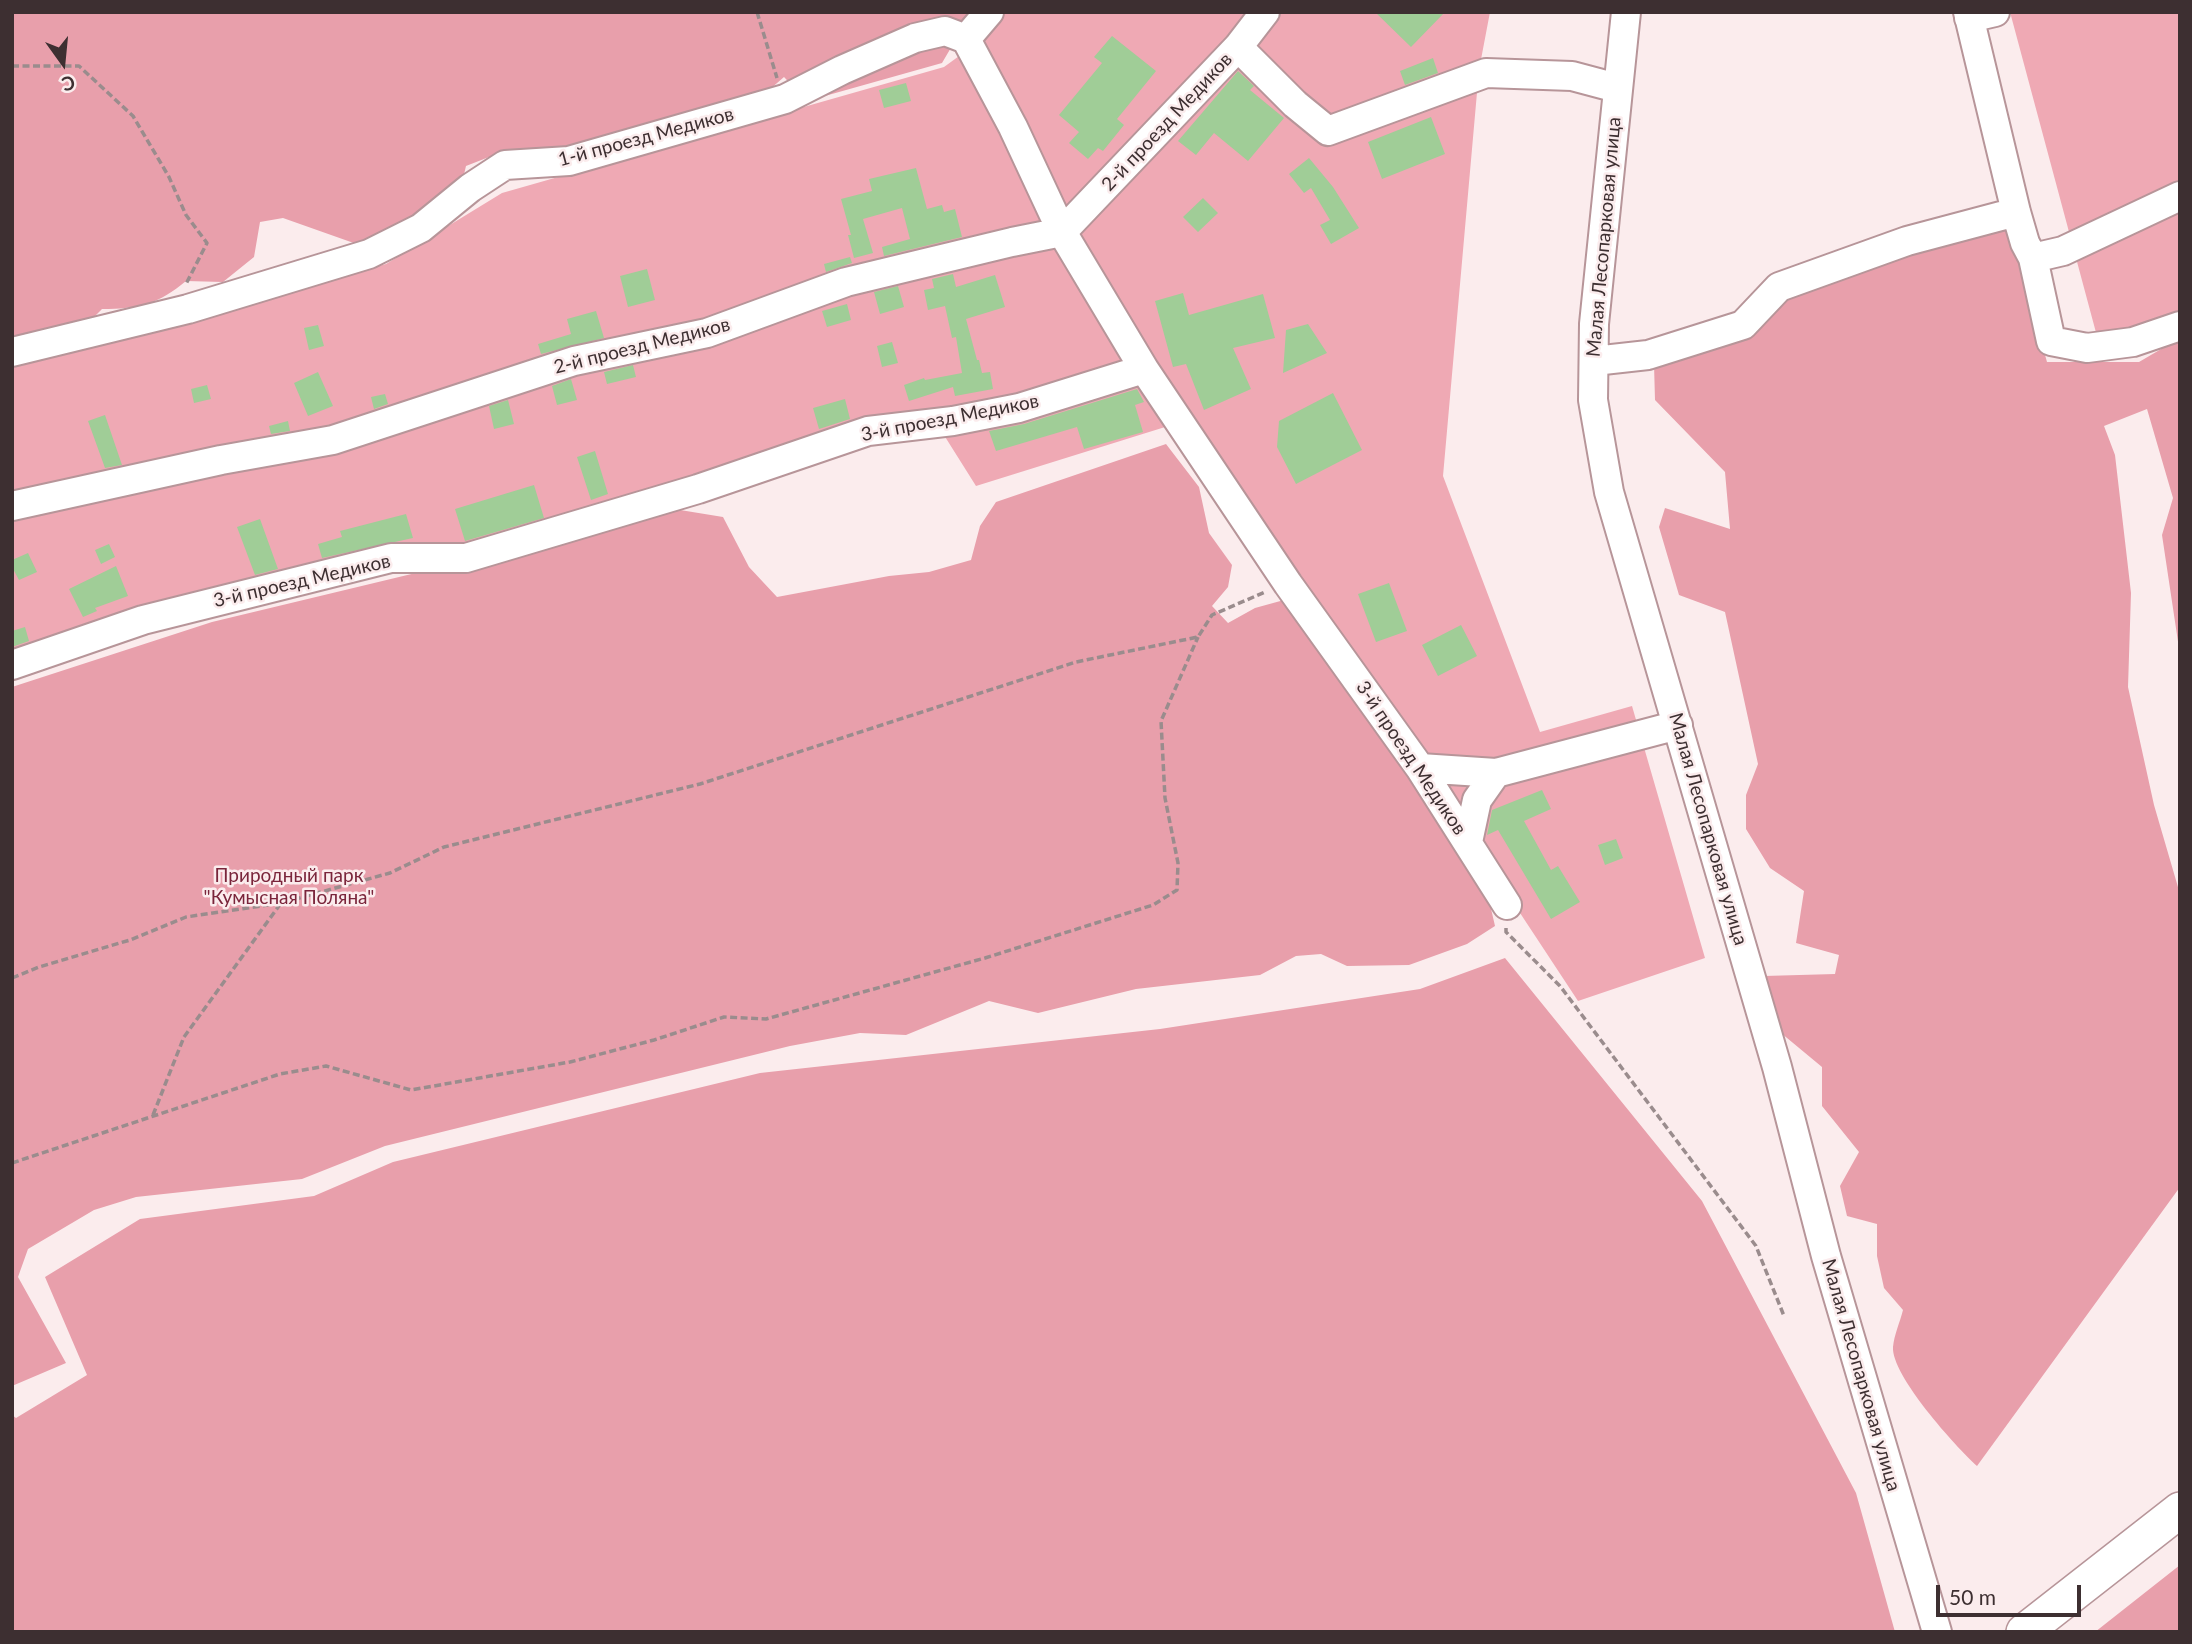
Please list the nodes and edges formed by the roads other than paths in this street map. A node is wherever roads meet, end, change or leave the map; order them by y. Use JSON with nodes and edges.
{"nodes":[{"id":1,"x":989,"y":12,"type":"edge"},
{"id":2,"x":1265,"y":12,"type":"edge"},
{"id":3,"x":1626,"y":12,"type":"edge"},
{"id":4,"x":1977,"y":14,"type":"edge"},
{"id":5,"x":966,"y":39,"type":"junction"},
{"id":6,"x":1238,"y":47,"type":"junction"},
{"id":7,"x":1617,"y":88,"type":"junction"},
{"id":8,"x":2180,"y":196,"type":"edge"},
{"id":9,"x":2016,"y":212,"type":"junction"},
{"id":10,"x":1062,"y":232,"type":"junction"},
{"id":11,"x":2033,"y":258,"type":"junction"},
{"id":12,"x":2180,"y":327,"type":"edge"},
{"id":13,"x":12,"y":352,"type":"edge"},
{"id":14,"x":1594,"y":361,"type":"junction"},
{"id":15,"x":1144,"y":369,"type":"junction"},
{"id":16,"x":12,"y":506,"type":"edge"},
{"id":17,"x":12,"y":665,"type":"edge"},
{"id":18,"x":1678,"y":725,"type":"junction"},
{"id":19,"x":1420,"y":768,"type":"junction"},
{"id":20,"x":1496,"y":774,"type":"junction"},
{"id":21,"x":1468,"y":842,"type":"junction"},
{"id":22,"x":1507,"y":905,"type":"road end"},
{"id":23,"x":2180,"y":1510,"type":"edge"},
{"id":24,"x":1937,"y":1632,"type":"edge"},
{"id":25,"x":2024,"y":1632,"type":"edge"}],
"edges":[{"from":1,"to":5,"type":"street"},
{"from":2,"to":6,"type":"street","name":"2-й проезд Медиков"},
{"from":3,"to":7,"type":"street","name":"Малая Лесопарковая улица"},
{"from":4,"to":9,"type":"street"},
{"from":5,"to":10,"type":"street"},
{"from":5,"to":13,"type":"street","name":"1-й проезд Медиков"},
{"from":6,"to":7,"type":"street"},
{"from":6,"to":10,"type":"street","name":"2-й проезд Медиков"},
{"from":7,"to":14,"type":"street","name":"Малая Лесопарковая улица"},
{"from":8,"to":11,"type":"street"},
{"from":9,"to":11,"type":"street"},
{"from":9,"to":14,"type":"street"},
{"from":10,"to":15,"type":"street"},
{"from":10,"to":16,"type":"street","name":"2-й проезд Медиков"},
{"from":11,"to":12,"type":"street"},
{"from":14,"to":18,"type":"street","name":"Малая Лесопарковая улица"},
{"from":15,"to":17,"type":"street","name":"3-й проезд Медиков"},
{"from":15,"to":19,"type":"street","name":"3-й проезд Медиков"},
{"from":18,"to":20,"type":"street"},
{"from":18,"to":24,"type":"street","name":"Малая Лесопарковая улица"},
{"from":19,"to":20,"type":"street"},
{"from":19,"to":21,"type":"street","name":"3-й проезд Медиков"},
{"from":20,"to":21,"type":"street"},
{"from":21,"to":22,"type":"street","name":"3-й проезд Медиков"},
{"from":23,"to":25,"type":"main road"}]}
